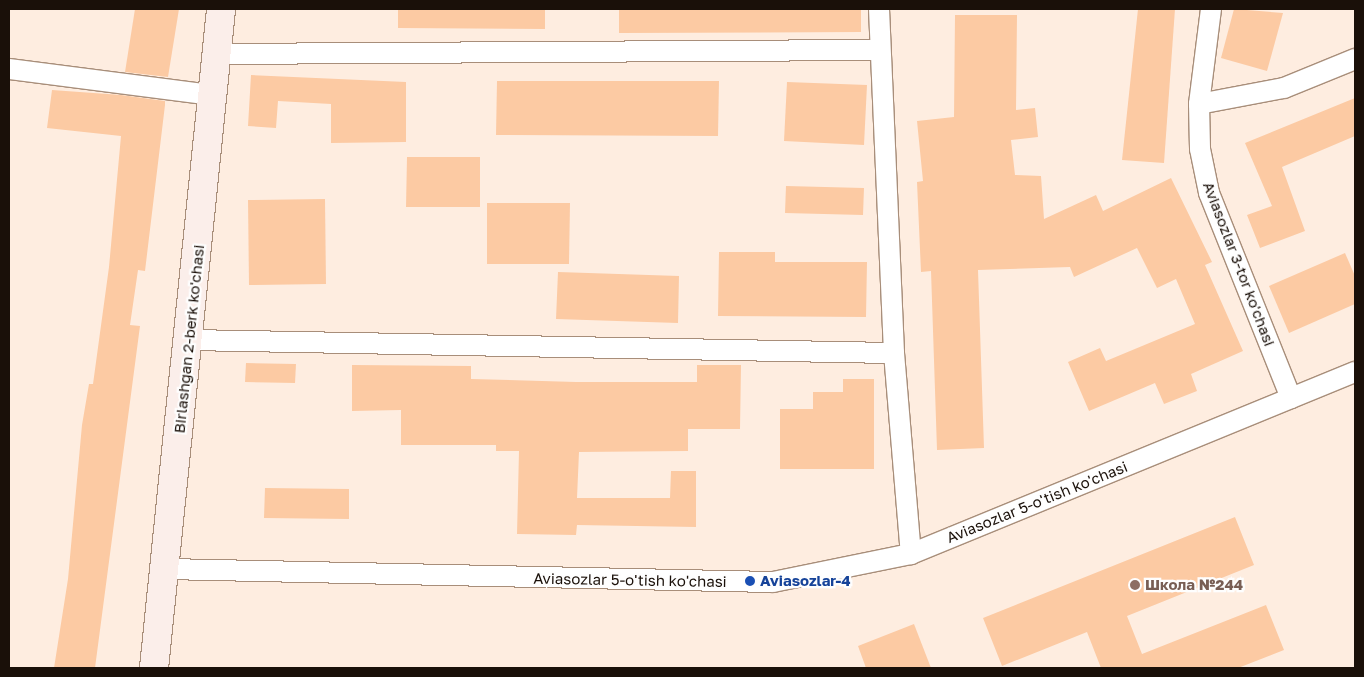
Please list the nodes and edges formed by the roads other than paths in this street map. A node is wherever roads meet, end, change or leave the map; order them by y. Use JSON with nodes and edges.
{"nodes":[{"id":1,"x":221,"y":9,"type":"edge"},
{"id":2,"x":879,"y":9,"type":"edge"},
{"id":3,"x":1211,"y":9,"type":"edge"},
{"id":4,"x":880,"y":50,"type":"junction"},
{"id":5,"x":217,"y":54,"type":"junction"},
{"id":6,"x":1355,"y":59,"type":"edge"},
{"id":7,"x":9,"y":69,"type":"edge"},
{"id":8,"x":212,"y":95,"type":"junction"},
{"id":9,"x":1199,"y":104,"type":"junction"},
{"id":10,"x":189,"y":340,"type":"junction"},
{"id":11,"x":894,"y":353,"type":"junction"},
{"id":12,"x":1355,"y":372,"type":"edge"},
{"id":13,"x":1291,"y":398,"type":"junction"},
{"id":14,"x":911,"y":554,"type":"junction"},
{"id":15,"x":166,"y":569,"type":"junction"},
{"id":16,"x":154,"y":668,"type":"edge"}],
"edges":[{"from":1,"to":5,"type":"street","name":"Birlashgan 2-berk ko'chasi"},
{"from":2,"to":4,"type":"street"},
{"from":3,"to":9,"type":"street","name":"Aviasozlar 3-tor ko'chasi"},
{"from":4,"to":5,"type":"street"},
{"from":4,"to":11,"type":"street"},
{"from":5,"to":8,"type":"street","name":"Birlashgan 2-berk ko'chasi"},
{"from":6,"to":9,"type":"street"},
{"from":7,"to":8,"type":"street"},
{"from":8,"to":10,"type":"street","name":"Birlashgan 2-berk ko'chasi"},
{"from":9,"to":13,"type":"street","name":"Aviasozlar 3-tor ko'chasi"},
{"from":10,"to":11,"type":"street"},
{"from":10,"to":15,"type":"street","name":"Birlashgan 2-berk ko'chasi"},
{"from":11,"to":14,"type":"street"},
{"from":12,"to":13,"type":"street","name":"Aviasozlar 5-o'tish ko'chasi"},
{"from":13,"to":14,"type":"street","name":"Aviasozlar 5-o'tish ko'chasi"},
{"from":14,"to":15,"type":"street","name":"Aviasozlar 5-o'tish ko'chasi"},
{"from":15,"to":16,"type":"street","name":"Birlashgan 2-berk ko'chasi"}]}
